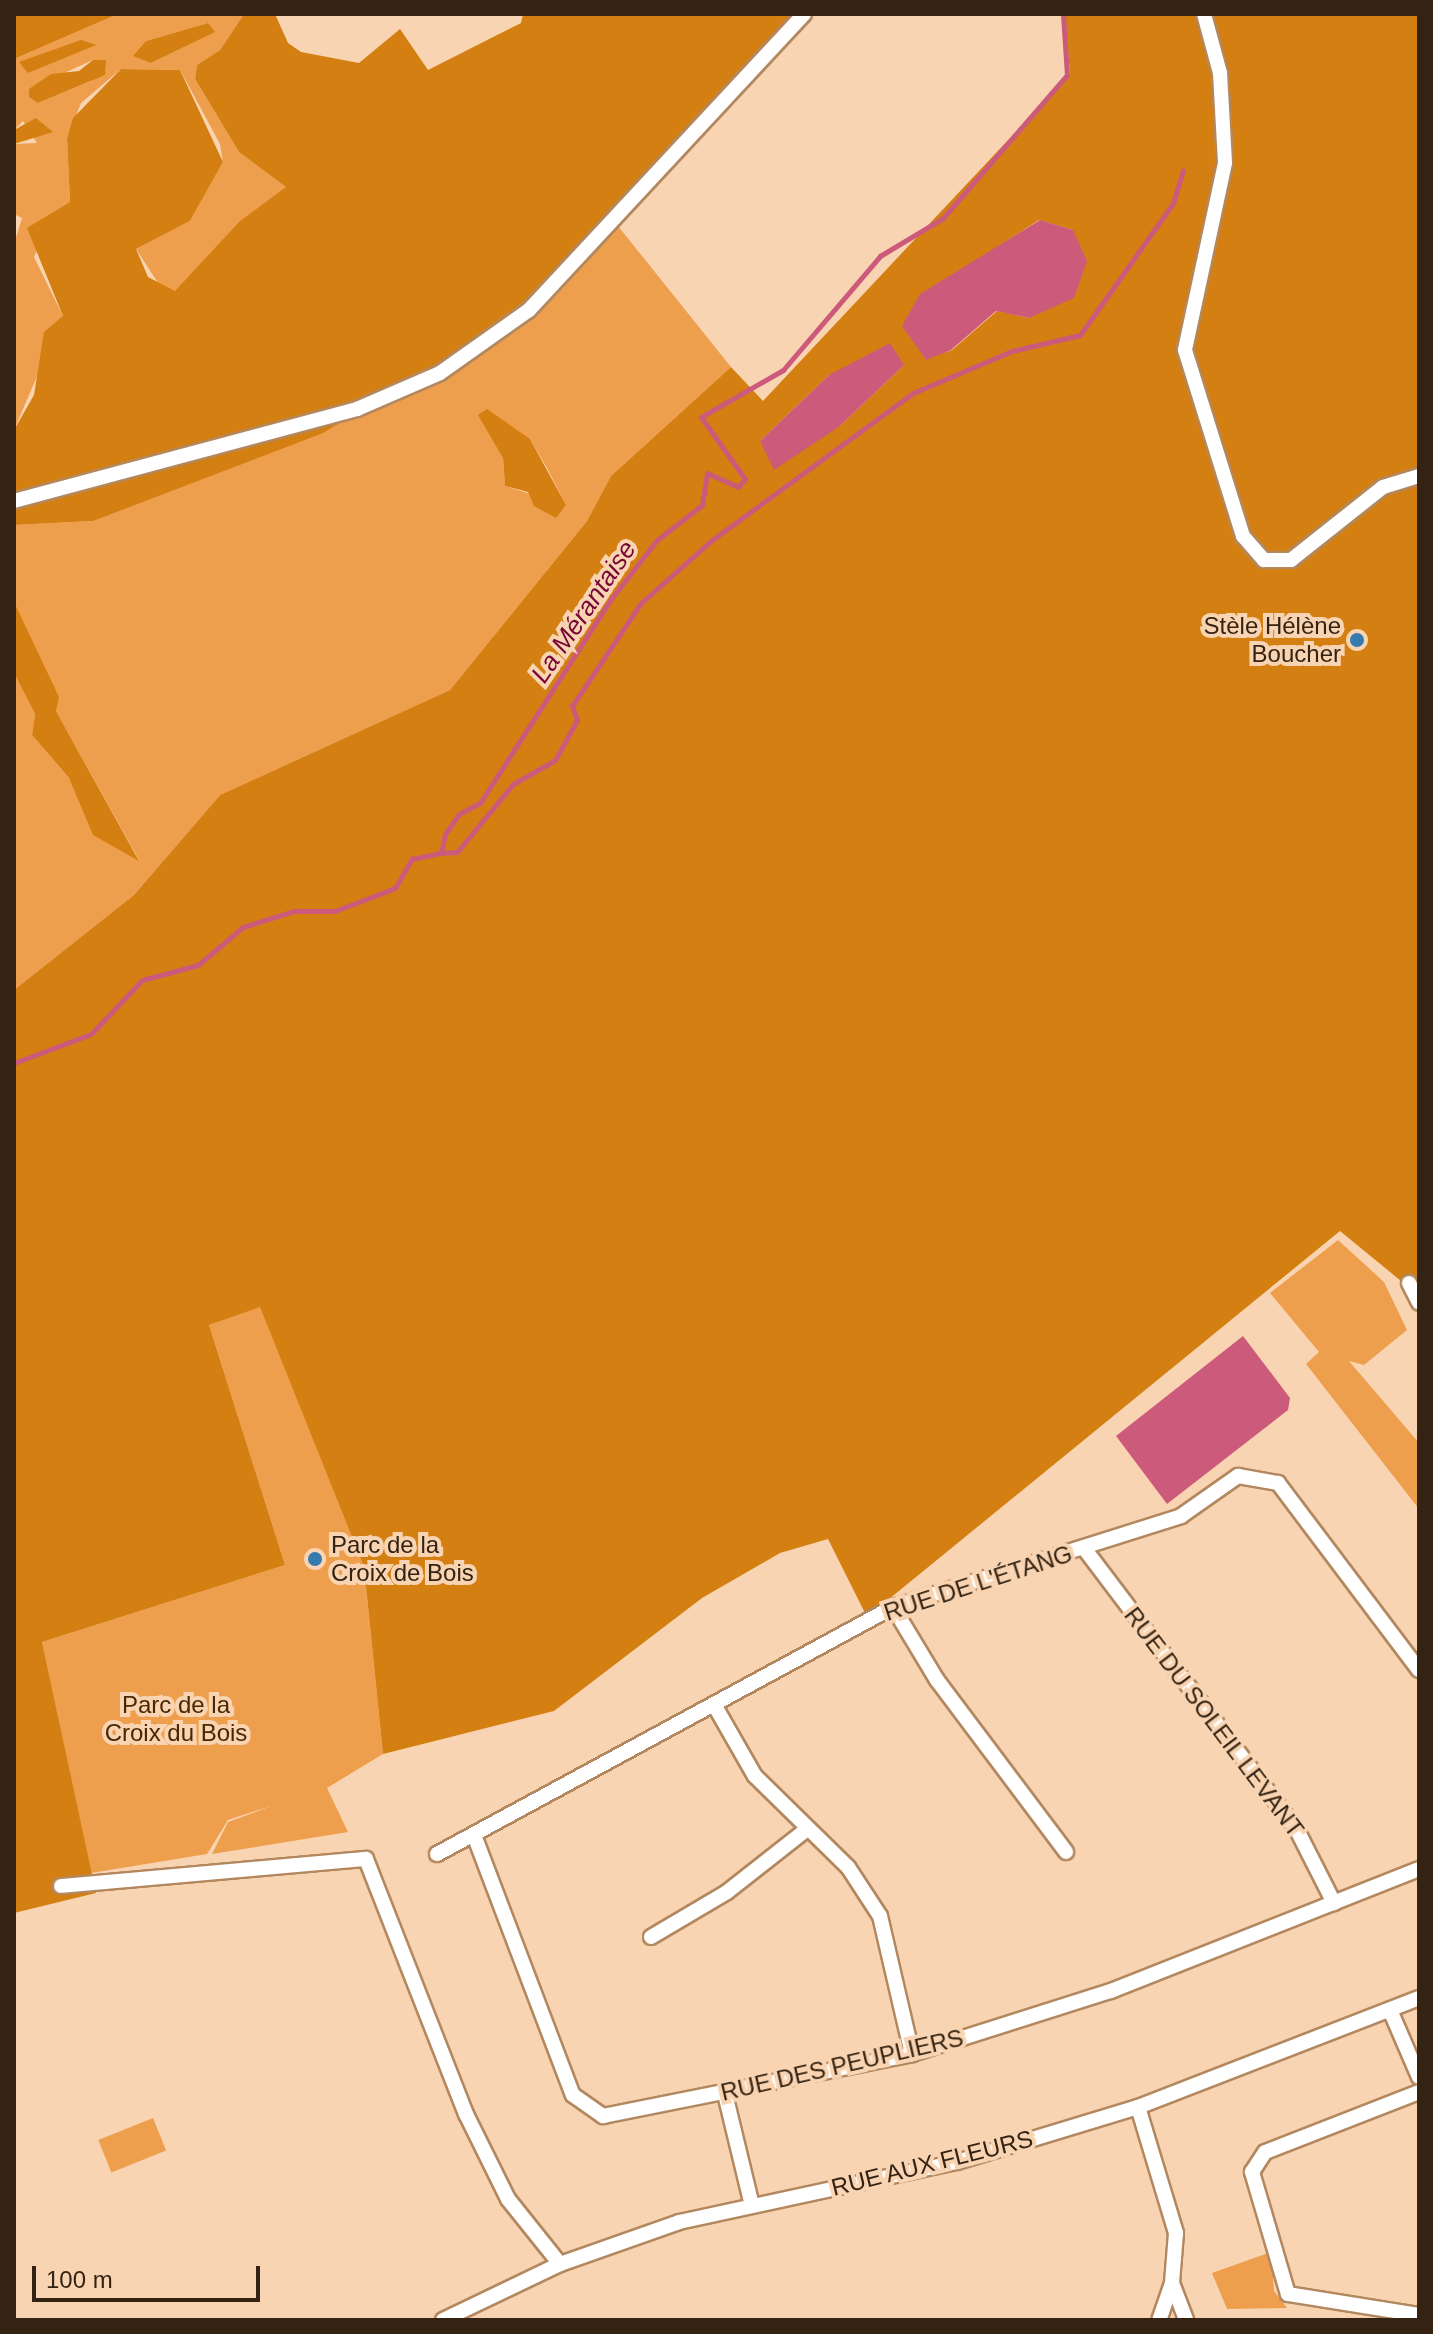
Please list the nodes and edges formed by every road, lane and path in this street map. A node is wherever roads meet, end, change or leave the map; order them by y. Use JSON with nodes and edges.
{"nodes":[{"id":1,"x":804,"y":14,"type":"edge"},
{"id":2,"x":1204,"y":14,"type":"edge"},
{"id":3,"x":1419,"y":476,"type":"edge"},
{"id":4,"x":14,"y":501,"type":"edge"},
{"id":5,"x":1409,"y":1283,"type":"dead end"},
{"id":6,"x":1419,"y":1303,"type":"edge"},
{"id":7,"x":1084,"y":1548,"type":"junction"},
{"id":8,"x":893,"y":1607,"type":"junction"},
{"id":9,"x":1419,"y":1670,"type":"edge"},
{"id":10,"x":716,"y":1708,"type":"junction"},
{"id":11,"x":807,"y":1829,"type":"junction"},
{"id":12,"x":474,"y":1835,"type":"junction"},
{"id":13,"x":1066,"y":1852,"type":"dead end"},
{"id":14,"x":437,"y":1854,"type":"dead end"},
{"id":15,"x":1419,"y":1869,"type":"edge"},
{"id":16,"x":61,"y":1886,"type":"dead end"},
{"id":17,"x":1334,"y":1903,"type":"junction"},
{"id":18,"x":651,"y":1937,"type":"dead end"},
{"id":19,"x":1419,"y":1998,"type":"edge"},
{"id":20,"x":1390,"y":2010,"type":"junction"},
{"id":21,"x":912,"y":2054,"type":"junction"},
{"id":22,"x":1419,"y":2077,"type":"edge"},
{"id":23,"x":1419,"y":2092,"type":"edge"},
{"id":24,"x":725,"y":2094,"type":"junction"},
{"id":25,"x":1138,"y":2107,"type":"junction"},
{"id":26,"x":752,"y":2206,"type":"junction"},
{"id":27,"x":560,"y":2264,"type":"junction"},
{"id":28,"x":1172,"y":2283,"type":"junction"},
{"id":29,"x":1419,"y":2315,"type":"edge"},
{"id":30,"x":443,"y":2320,"type":"edge"},
{"id":31,"x":1159,"y":2320,"type":"edge"},
{"id":32,"x":1186,"y":2320,"type":"edge"}],
"edges":[{"from":1,"to":4,"type":"street"},
{"from":2,"to":3,"type":"street"},
{"from":5,"to":6,"type":"street"},
{"from":7,"to":8,"type":"street","name":"RUE DE L'ÉTANG"},
{"from":7,"to":9,"type":"street","name":"RUE DE L'ÉTANG"},
{"from":7,"to":17,"type":"street","name":"RUE DU SOLEIL LEVANT"},
{"from":8,"to":10,"type":"street","name":"RUE DE L'ÉTANG"},
{"from":8,"to":13,"type":"street"},
{"from":10,"to":11,"type":"street"},
{"from":10,"to":12,"type":"street","name":"RUE DE L'ÉTANG"},
{"from":11,"to":18,"type":"street"},
{"from":11,"to":21,"type":"street"},
{"from":12,"to":14,"type":"street","name":"RUE DE L'ÉTANG"},
{"from":12,"to":24,"type":"street","name":"RUE DES PEUPLIERS"},
{"from":15,"to":17,"type":"street","name":"RUE DES PEUPLIERS"},
{"from":16,"to":27,"type":"street"},
{"from":17,"to":21,"type":"street","name":"RUE DES PEUPLIERS"},
{"from":19,"to":20,"type":"street","name":"RUE AUX FLEURS"},
{"from":20,"to":22,"type":"street"},
{"from":20,"to":25,"type":"street","name":"RUE AUX FLEURS"},
{"from":21,"to":24,"type":"street","name":"RUE DES PEUPLIERS"},
{"from":23,"to":29,"type":"street"},
{"from":24,"to":26,"type":"street"},
{"from":25,"to":26,"type":"street","name":"RUE AUX FLEURS"},
{"from":25,"to":28,"type":"street"},
{"from":26,"to":27,"type":"street","name":"RUE AUX FLEURS"},
{"from":27,"to":30,"type":"street","name":"RUE AUX FLEURS"},
{"from":28,"to":31,"type":"street"},
{"from":28,"to":32,"type":"street"}]}
